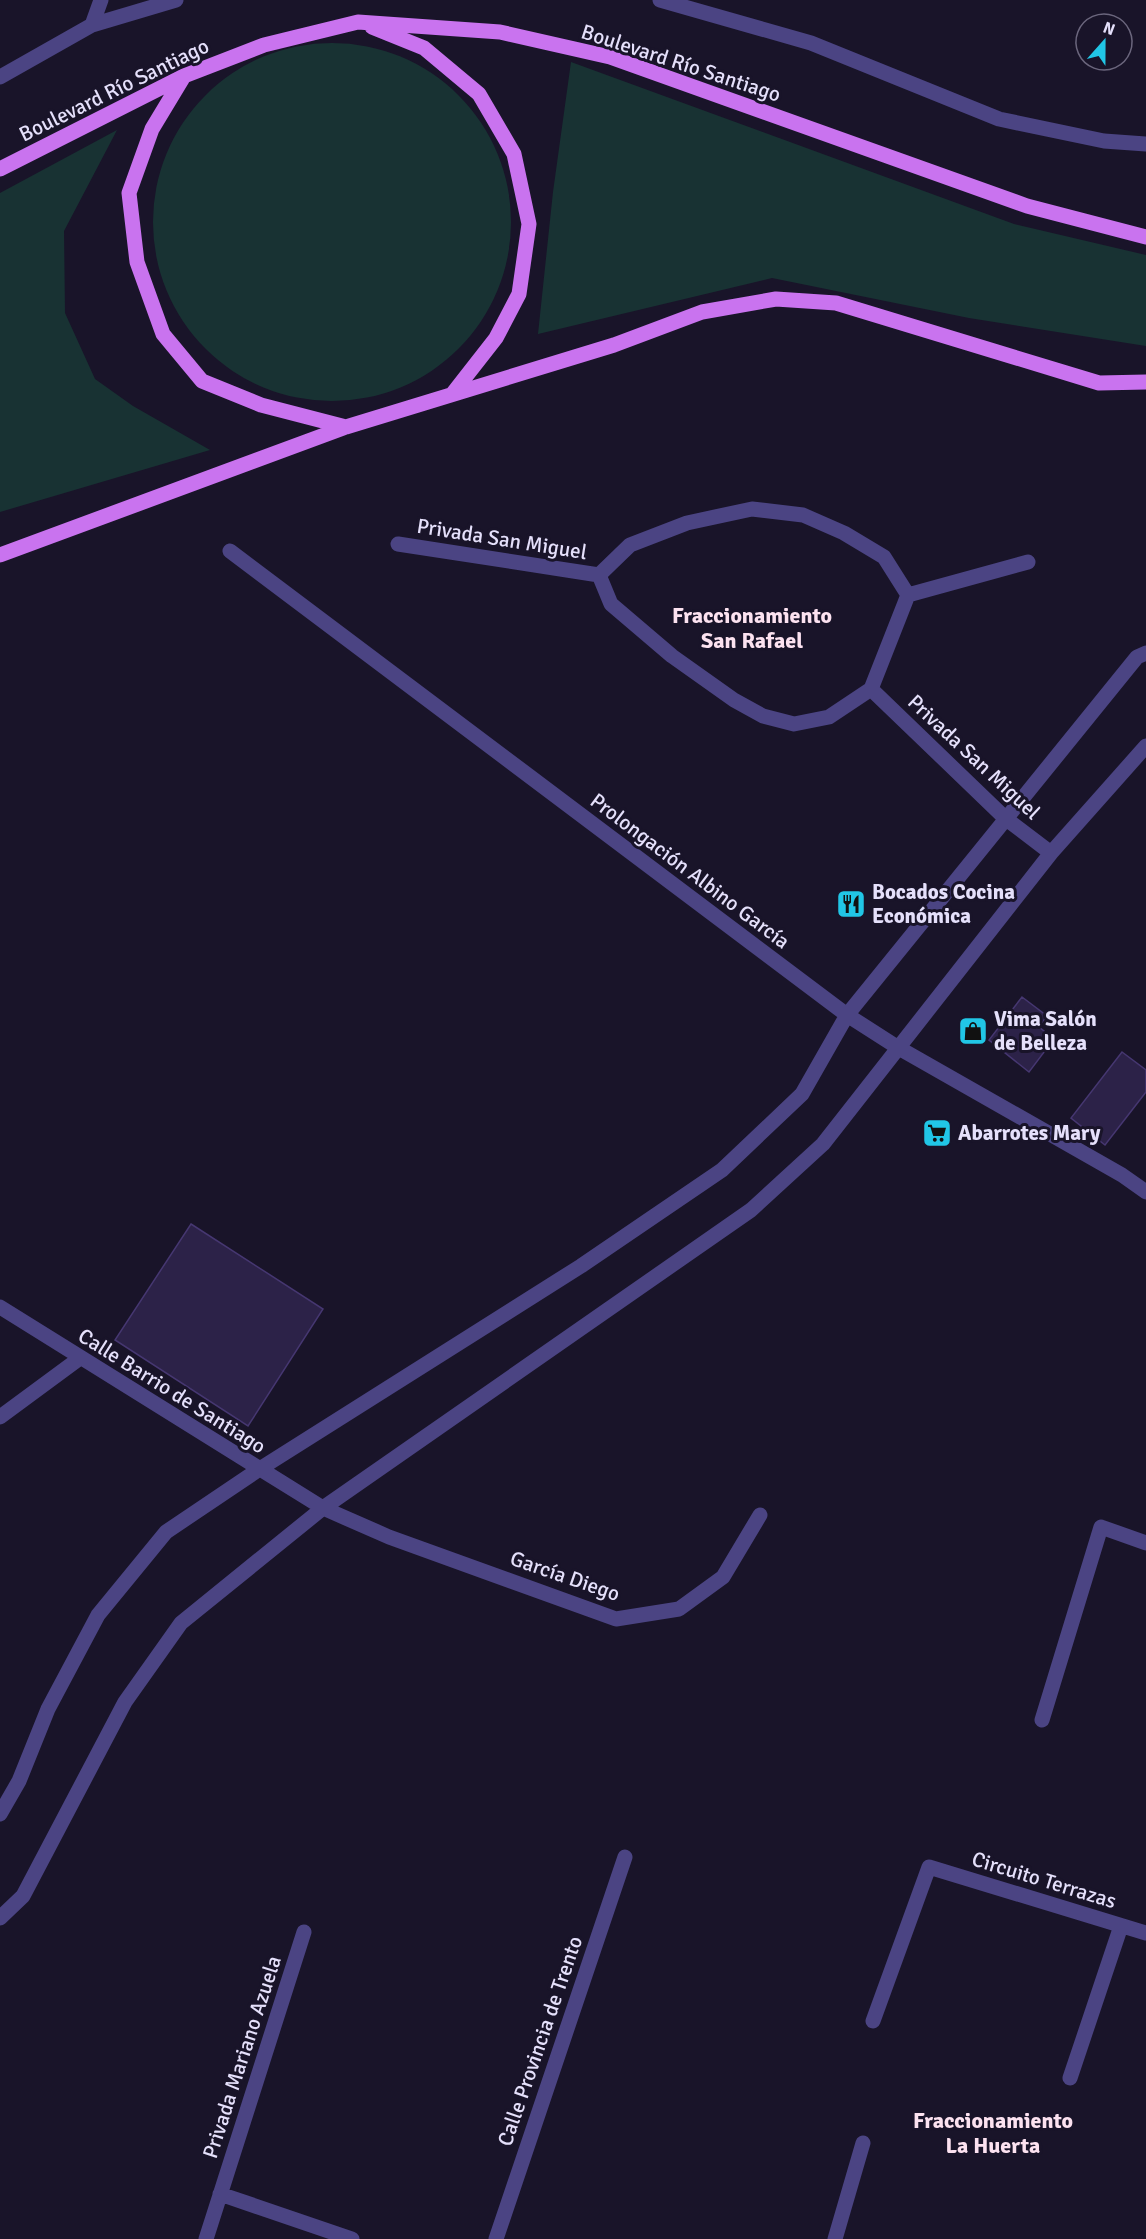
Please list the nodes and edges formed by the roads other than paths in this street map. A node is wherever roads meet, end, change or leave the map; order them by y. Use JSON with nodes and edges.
{"nodes":[{"id":1,"x":101,"y":0,"type":"edge"},
{"id":2,"x":176,"y":0,"type":"edge"},
{"id":3,"x":660,"y":0,"type":"edge"},
{"id":4,"x":358,"y":22,"type":"junction"},
{"id":5,"x":92,"y":24,"type":"junction"},
{"id":6,"x":184,"y":76,"type":"junction"},
{"id":7,"x":0,"y":77,"type":"edge"},
{"id":8,"x":1146,"y":144,"type":"edge"},
{"id":9,"x":0,"y":169,"type":"edge"},
{"id":10,"x":1146,"y":237,"type":"edge"},
{"id":11,"x":1146,"y":382,"type":"edge"},
{"id":12,"x":453,"y":393,"type":"junction"},
{"id":13,"x":346,"y":427,"type":"junction"},
{"id":14,"x":398,"y":544,"type":"dead end"},
{"id":15,"x":230,"y":551,"type":"dead end"},
{"id":16,"x":0,"y":555,"type":"edge"},
{"id":17,"x":1028,"y":562,"type":"dead end"},
{"id":18,"x":599,"y":575,"type":"junction"},
{"id":19,"x":908,"y":595,"type":"junction"},
{"id":20,"x":1146,"y":653,"type":"edge"},
{"id":21,"x":871,"y":689,"type":"junction"},
{"id":22,"x":1146,"y":746,"type":"edge"},
{"id":23,"x":1005,"y":818,"type":"junction"},
{"id":24,"x":1050,"y":853,"type":"junction"},
{"id":25,"x":847,"y":1015,"type":"junction"},
{"id":26,"x":897,"y":1047,"type":"junction"},
{"id":27,"x":1122,"y":1175,"type":"junction"},
{"id":28,"x":1146,"y":1178,"type":"edge"},
{"id":29,"x":1146,"y":1192,"type":"edge"},
{"id":30,"x":0,"y":1307,"type":"edge"},
{"id":31,"x":80,"y":1358,"type":"junction"},
{"id":32,"x":0,"y":1417,"type":"edge"},
{"id":33,"x":258,"y":1470,"type":"junction"},
{"id":34,"x":323,"y":1508,"type":"junction"},
{"id":35,"x":760,"y":1515,"type":"dead end"},
{"id":36,"x":1146,"y":1543,"type":"edge"},
{"id":37,"x":1042,"y":1720,"type":"dead end"},
{"id":38,"x":0,"y":1814,"type":"edge"},
{"id":39,"x":625,"y":1857,"type":"dead end"},
{"id":40,"x":0,"y":1918,"type":"edge"},
{"id":41,"x":1121,"y":1926,"type":"junction"},
{"id":42,"x":304,"y":1932,"type":"dead end"},
{"id":43,"x":1146,"y":1933,"type":"edge"},
{"id":44,"x":873,"y":2021,"type":"dead end"},
{"id":45,"x":1070,"y":2078,"type":"dead end"},
{"id":46,"x":863,"y":2143,"type":"dead end"},
{"id":47,"x":220,"y":2194,"type":"junction"},
{"id":48,"x":206,"y":2239,"type":"edge"},
{"id":49,"x":352,"y":2239,"type":"edge"},
{"id":50,"x":495,"y":2239,"type":"edge"},
{"id":51,"x":835,"y":2239,"type":"edge"}],
"edges":[{"from":1,"to":5,"type":"street"},
{"from":2,"to":5,"type":"street"},
{"from":3,"to":8,"type":"street"},
{"from":4,"to":6,"type":"main road","name":"Boulevard Río Santiago"},
{"from":4,"to":10,"type":"main road","name":"Boulevard Río Santiago"},
{"from":4,"to":12,"type":"main road"},
{"from":5,"to":7,"type":"street"},
{"from":6,"to":9,"type":"main road","name":"Boulevard Río Santiago"},
{"from":6,"to":13,"type":"main road"},
{"from":11,"to":12,"type":"main road"},
{"from":12,"to":13,"type":"main road"},
{"from":13,"to":16,"type":"main road"},
{"from":14,"to":18,"type":"street","name":"Privada San Miguel"},
{"from":15,"to":25,"type":"street","name":"Prolongación Albino García"},
{"from":17,"to":19,"type":"street"},
{"from":18,"to":19,"type":"street","name":"Privada San Miguel"},
{"from":18,"to":21,"type":"street","name":"Privada San Miguel"},
{"from":19,"to":21,"type":"street"},
{"from":20,"to":23,"type":"street"},
{"from":21,"to":23,"type":"street","name":"Privada San Miguel"},
{"from":22,"to":24,"type":"street"},
{"from":23,"to":24,"type":"street","name":"Privada San Miguel"},
{"from":23,"to":25,"type":"street"},
{"from":24,"to":26,"type":"street"},
{"from":25,"to":26,"type":"street","name":"Prolongación Albino García"},
{"from":25,"to":33,"type":"street"},
{"from":26,"to":27,"type":"street","name":"Prolongación Albino García"},
{"from":26,"to":34,"type":"street"},
{"from":27,"to":28,"type":"street"},
{"from":27,"to":29,"type":"street","name":"Prolongación Albino García"},
{"from":30,"to":31,"type":"street","name":"Calle Barrio de Santiago"},
{"from":31,"to":32,"type":"street"},
{"from":31,"to":33,"type":"street","name":"Calle Barrio de Santiago"},
{"from":33,"to":34,"type":"street","name":"Calle Barrio de Santiago"},
{"from":33,"to":38,"type":"street"},
{"from":34,"to":35,"type":"street","name":"García Diego"},
{"from":34,"to":40,"type":"street"},
{"from":36,"to":37,"type":"street"},
{"from":39,"to":50,"type":"street","name":"Calle Provincia de Trento"},
{"from":41,"to":43,"type":"street","name":"Circuito Terrazas"},
{"from":41,"to":44,"type":"street","name":"Circuito Terrazas"},
{"from":41,"to":45,"type":"street"},
{"from":42,"to":47,"type":"street","name":"Privada Mariano Azuela"},
{"from":46,"to":51,"type":"street"},
{"from":47,"to":48,"type":"street","name":"Privada Mariano Azuela"},
{"from":47,"to":49,"type":"street"}]}
